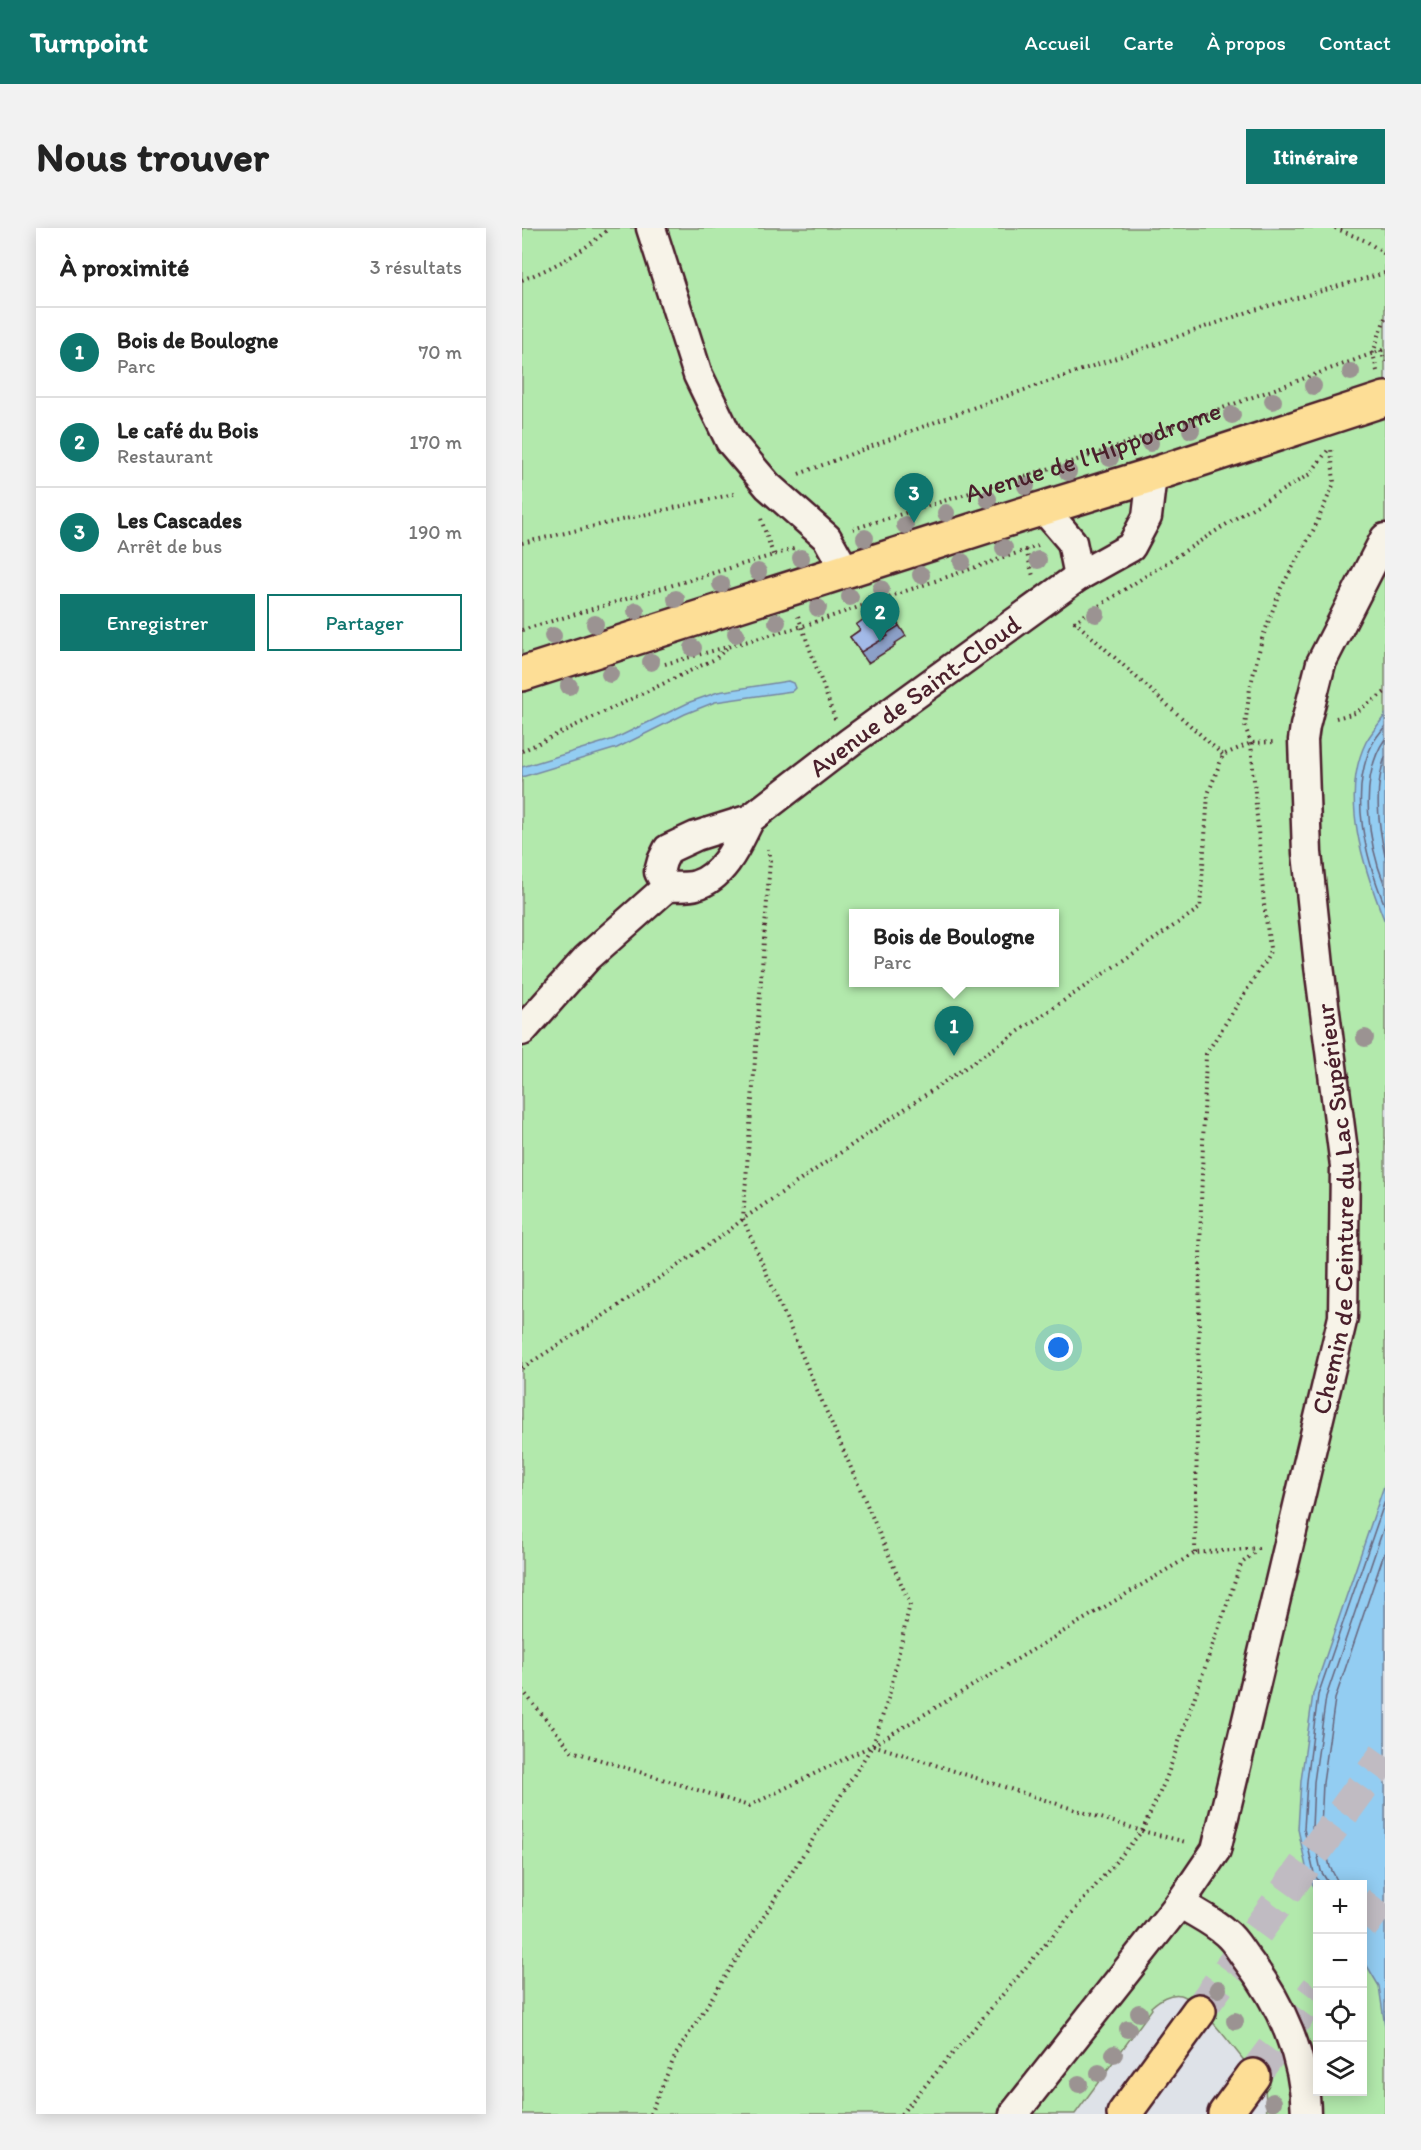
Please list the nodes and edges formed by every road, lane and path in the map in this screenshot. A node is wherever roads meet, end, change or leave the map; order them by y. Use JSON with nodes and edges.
{"nodes":[{"id":1,"x":609,"y":228,"type":"edge"},
{"id":2,"x":651,"y":228,"type":"edge"},
{"id":3,"x":1335,"y":228,"type":"edge"},
{"id":4,"x":1385,"y":254,"type":"edge"},
{"id":5,"x":1385,"y":273,"type":"edge"},
{"id":6,"x":522,"y":280,"type":"edge"},
{"id":7,"x":1385,"y":318,"type":"edge"},
{"id":8,"x":1383,"y":349,"type":"edge"},
{"id":9,"x":1373,"y":353,"type":"junction"},
{"id":10,"x":1385,"y":362,"type":"edge"},
{"id":11,"x":1381,"y":385,"type":"edge"},
{"id":12,"x":1152,"y":475,"type":"junction"},
{"id":13,"x":759,"y":488,"type":"junction"},
{"id":14,"x":1043,"y":508,"type":"junction"},
{"id":15,"x":827,"y":538,"type":"junction"},
{"id":16,"x":1385,"y":538,"type":"edge"},
{"id":17,"x":522,"y":543,"type":"edge"},
{"id":18,"x":1026,"y":550,"type":"dead end"},
{"id":19,"x":773,"y":556,"type":"junction"},
{"id":20,"x":845,"y":570,"type":"junction"},
{"id":21,"x":1079,"y":576,"type":"junction"},
{"id":22,"x":1049,"y":599,"type":"junction"},
{"id":23,"x":1074,"y":622,"type":"junction"},
{"id":24,"x":803,"y":626,"type":"junction"},
{"id":25,"x":522,"y":630,"type":"edge"},
{"id":26,"x":522,"y":674,"type":"edge"},
{"id":27,"x":1385,"y":692,"type":"edge"},
{"id":28,"x":1304,"y":733,"type":"junction"},
{"id":29,"x":850,"y":742,"type":"junction"},
{"id":30,"x":1251,"y":743,"type":"junction"},
{"id":31,"x":522,"y":751,"type":"edge"},
{"id":32,"x":1223,"y":755,"type":"junction"},
{"id":33,"x":756,"y":814,"type":"junction"},
{"id":34,"x":667,"y":887,"type":"junction"},
{"id":35,"x":522,"y":1031,"type":"edge"},
{"id":36,"x":743,"y":1219,"type":"junction"},
{"id":37,"x":522,"y":1368,"type":"edge"},
{"id":38,"x":1289,"y":1546,"type":"junction"},
{"id":39,"x":1259,"y":1548,"type":"junction"},
{"id":40,"x":1195,"y":1553,"type":"junction"},
{"id":41,"x":522,"y":1690,"type":"edge"},
{"id":42,"x":873,"y":1745,"type":"junction"},
{"id":43,"x":1142,"y":1831,"type":"junction"},
{"id":44,"x":1216,"y":1850,"type":"junction"},
{"id":45,"x":1180,"y":1903,"type":"junction"},
{"id":46,"x":1199,"y":2011,"type":"tunnel mouth"},
{"id":47,"x":1253,"y":2076,"type":"tunnel mouth"},
{"id":48,"x":650,"y":2114,"type":"edge"},
{"id":49,"x":901,"y":2114,"type":"edge"},
{"id":50,"x":1014,"y":2114,"type":"edge"},
{"id":51,"x":1124,"y":2114,"type":"edge"},
{"id":52,"x":1225,"y":2114,"type":"edge"},
{"id":53,"x":1306,"y":2114,"type":"edge"}],
"edges":[{"from":1,"to":6,"type":"path"},
{"from":2,"to":13,"type":"street"},
{"from":3,"to":4,"type":"path"},
{"from":5,"to":13,"type":"path"},
{"from":7,"to":9,"type":"path"},
{"from":8,"to":9,"type":"path","name":"Avenue de l'Hippodrome"},
{"from":8,"to":10,"type":"path"},
{"from":9,"to":11,"type":"path"},
{"from":9,"to":15,"type":"path","name":"Avenue de l'Hippodrome"},
{"from":11,"to":12,"type":"main road","name":"Avenue de l'Hippodrome"},
{"from":12,"to":14,"type":"main road","name":"Avenue de l'Hippodrome"},
{"from":12,"to":21,"type":"street","name":"Avenue de Saint-Cloud"},
{"from":13,"to":15,"type":"street"},
{"from":13,"to":17,"type":"path"},
{"from":13,"to":19,"type":"path"},
{"from":14,"to":20,"type":"main road","name":"Avenue de l'Hippodrome"},
{"from":14,"to":21,"type":"street"},
{"from":15,"to":19,"type":"path","name":"Avenue de l'Hippodrome"},
{"from":15,"to":20,"type":"street"},
{"from":16,"to":28,"type":"street","name":"Chemin de Ceinture du Lac Supérieur"},
{"from":18,"to":24,"type":"path"},
{"from":19,"to":25,"type":"path","name":"Avenue de l'Hippodrome"},
{"from":20,"to":26,"type":"main road","name":"Avenue de l'Hippodrome"},
{"from":21,"to":22,"type":"street","name":"Avenue de Saint-Cloud"},
{"from":22,"to":23,"type":"path"},
{"from":22,"to":29,"type":"street","name":"Avenue de Saint-Cloud"},
{"from":23,"to":30,"type":"path"},
{"from":23,"to":32,"type":"path"},
{"from":24,"to":29,"type":"path"},
{"from":24,"to":31,"type":"path"},
{"from":27,"to":28,"type":"path"},
{"from":28,"to":30,"type":"path"},
{"from":28,"to":38,"type":"street","name":"Chemin de Ceinture du Lac Supérieur"},
{"from":29,"to":33,"type":"street","name":"Avenue de Saint-Cloud"},
{"from":30,"to":32,"type":"path"},
{"from":30,"to":40,"type":"path"},
{"from":32,"to":36,"type":"path"},
{"from":33,"to":34,"type":"street","name":"Avenue de Saint-Cloud"},
{"from":33,"to":34,"type":"street","name":"Avenue de Saint-Cloud"},
{"from":33,"to":36,"type":"path"},
{"from":34,"to":35,"type":"street"},
{"from":36,"to":37,"type":"path"},
{"from":36,"to":42,"type":"path"},
{"from":38,"to":39,"type":"path"},
{"from":38,"to":44,"type":"street","name":"Chemin de Ceinture du Lac Supérieur"},
{"from":39,"to":40,"type":"path"},
{"from":39,"to":43,"type":"path"},
{"from":40,"to":42,"type":"path"},
{"from":41,"to":42,"type":"path"},
{"from":42,"to":43,"type":"path"},
{"from":42,"to":48,"type":"path"},
{"from":43,"to":44,"type":"path"},
{"from":43,"to":49,"type":"path"},
{"from":44,"to":45,"type":"street"},
{"from":45,"to":50,"type":"street"},
{"from":45,"to":53,"type":"street"},
{"from":46,"to":51,"type":"main road"},
{"from":47,"to":52,"type":"main road"}]}
